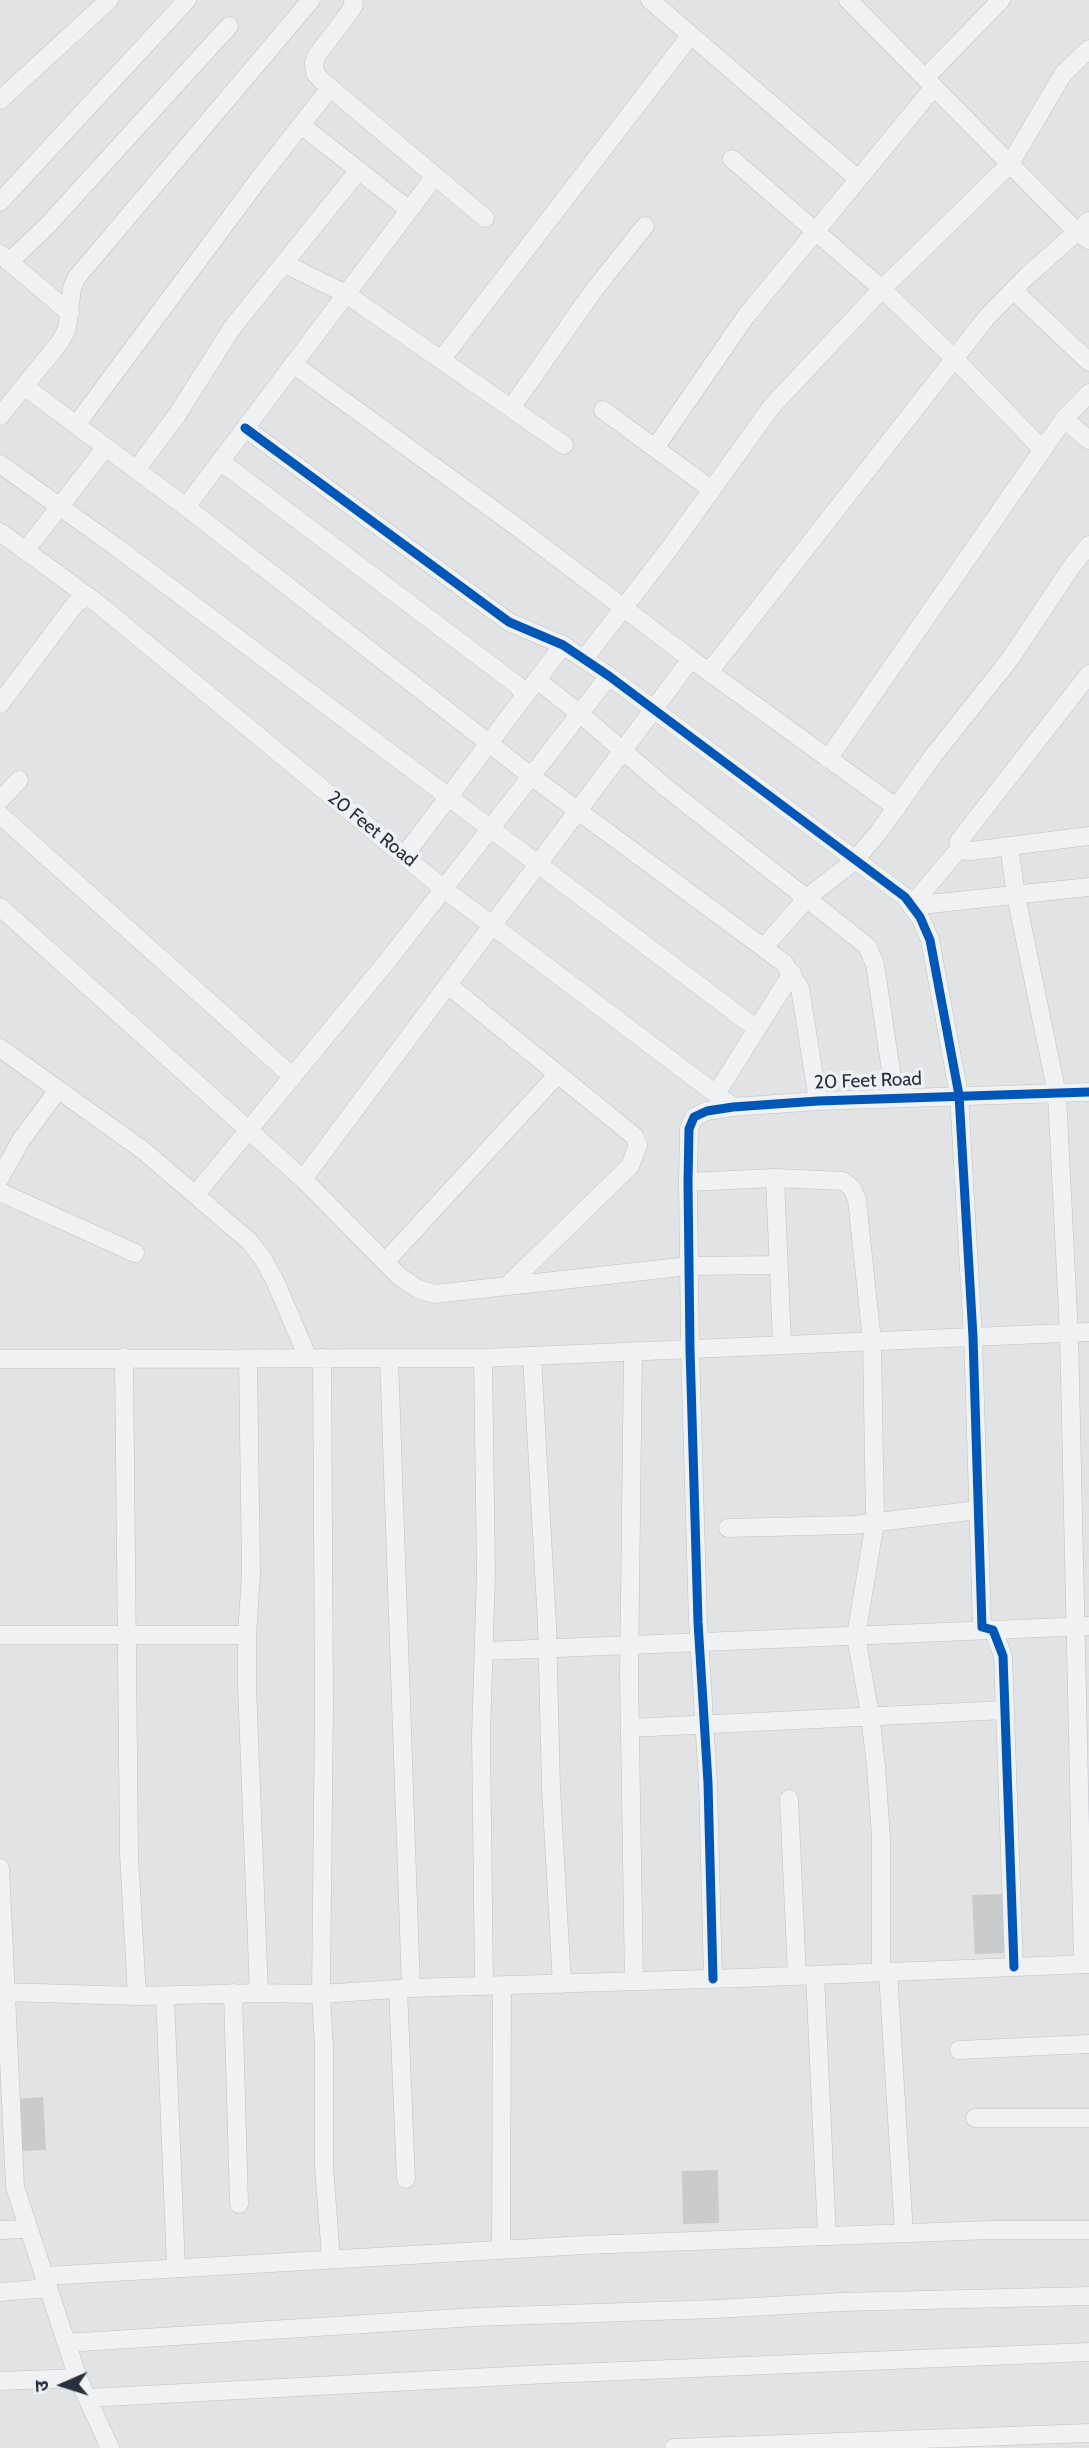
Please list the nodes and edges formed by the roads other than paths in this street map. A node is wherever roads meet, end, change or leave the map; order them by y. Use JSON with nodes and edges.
{"nodes":[{"id":1,"x":109,"y":0,"type":"edge"},
{"id":2,"x":187,"y":0,"type":"edge"},
{"id":3,"x":311,"y":0,"type":"edge"},
{"id":4,"x":354,"y":0,"type":"edge"},
{"id":5,"x":649,"y":0,"type":"edge"},
{"id":6,"x":848,"y":0,"type":"edge"},
{"id":7,"x":1001,"y":0,"type":"edge"},
{"id":8,"x":229,"y":26,"type":"dead end"},
{"id":9,"x":690,"y":36,"type":"junction"},
{"id":10,"x":1089,"y":49,"type":"edge"},
{"id":11,"x":930,"y":82,"type":"junction"},
{"id":12,"x":330,"y":89,"type":"junction"},
{"id":13,"x":0,"y":100,"type":"edge"},
{"id":14,"x":301,"y":125,"type":"junction"},
{"id":15,"x":732,"y":159,"type":"dead end"},
{"id":16,"x":1010,"y":164,"type":"junction"},
{"id":17,"x":359,"y":170,"type":"junction"},
{"id":18,"x":435,"y":176,"type":"junction"},
{"id":19,"x":857,"y":178,"type":"junction"},
{"id":20,"x":0,"y":202,"type":"edge"},
{"id":21,"x":410,"y":210,"type":"junction"},
{"id":22,"x":485,"y":218,"type":"dead end"},
{"id":23,"x":645,"y":226,"type":"dead end"},
{"id":24,"x":814,"y":231,"type":"junction"},
{"id":25,"x":1085,"y":231,"type":"edge"},
{"id":26,"x":5,"y":258,"type":"edge"},
{"id":27,"x":285,"y":264,"type":"junction"},
{"id":28,"x":882,"y":289,"type":"junction"},
{"id":29,"x":1013,"y":290,"type":"junction"},
{"id":30,"x":346,"y":294,"type":"junction"},
{"id":31,"x":70,"y":313,"type":"junction"},
{"id":32,"x":954,"y":358,"type":"junction"},
{"id":33,"x":441,"y":360,"type":"junction"},
{"id":34,"x":1089,"y":362,"type":"edge"},
{"id":35,"x":293,"y":364,"type":"junction"},
{"id":36,"x":23,"y":386,"type":"junction"},
{"id":37,"x":1089,"y":393,"type":"edge"},
{"id":38,"x":511,"y":408,"type":"junction"},
{"id":39,"x":603,"y":410,"type":"dead end"},
{"id":40,"x":0,"y":416,"type":"edge"},
{"id":41,"x":1064,"y":419,"type":"junction"},
{"id":42,"x":76,"y":425,"type":"junction"},
{"id":43,"x":245,"y":428,"type":"junction"},
{"id":44,"x":1089,"y":440,"type":"edge"},
{"id":45,"x":564,"y":445,"type":"dead end"},
{"id":46,"x":106,"y":447,"type":"junction"},
{"id":47,"x":655,"y":448,"type":"junction"},
{"id":48,"x":1043,"y":450,"type":"junction"},
{"id":49,"x":220,"y":461,"type":"junction"},
{"id":50,"x":0,"y":464,"type":"edge"},
{"id":51,"x":136,"y":470,"type":"junction"},
{"id":52,"x":712,"y":490,"type":"junction"},
{"id":53,"x":59,"y":506,"type":"junction"},
{"id":54,"x":186,"y":507,"type":"junction"},
{"id":55,"x":0,"y":532,"type":"edge"},
{"id":56,"x":1089,"y":545,"type":"edge"},
{"id":57,"x":25,"y":551,"type":"junction"},
{"id":58,"x":88,"y":597,"type":"junction"},
{"id":59,"x":622,"y":607,"type":"junction"},
{"id":60,"x":564,"y":645,"type":"junction"},
{"id":61,"x":584,"y":659,"type":"junction"},
{"id":62,"x":691,"y":659,"type":"junction"},
{"id":63,"x":709,"y":672,"type":"junction"},
{"id":64,"x":609,"y":676,"type":"junction"},
{"id":65,"x":1088,"y":678,"type":"edge"},
{"id":66,"x":537,"y":680,"type":"junction"},
{"id":67,"x":525,"y":695,"type":"junction"},
{"id":68,"x":0,"y":704,"type":"edge"},
{"id":69,"x":652,"y":709,"type":"junction"},
{"id":70,"x":579,"y":713,"type":"junction"},
{"id":71,"x":489,"y":743,"type":"junction"},
{"id":72,"x":623,"y":751,"type":"junction"},
{"id":73,"x":828,"y":759,"type":"junction"},
{"id":74,"x":531,"y":776,"type":"junction"},
{"id":75,"x":19,"y":780,"type":"dead end"},
{"id":76,"x":449,"y":796,"type":"junction"},
{"id":77,"x":0,"y":800,"type":"edge"},
{"id":78,"x":897,"y":808,"type":"junction"},
{"id":79,"x":578,"y":810,"type":"junction"},
{"id":80,"x":0,"y":815,"type":"edge"},
{"id":81,"x":491,"y":827,"type":"junction"},
{"id":82,"x":1089,"y":835,"type":"edge"},
{"id":83,"x":1009,"y":846,"type":"junction"},
{"id":84,"x":960,"y":849,"type":"junction"},
{"id":85,"x":404,"y":856,"type":"junction"},
{"id":86,"x":854,"y":861,"type":"junction"},
{"id":87,"x":538,"y":864,"type":"junction"},
{"id":88,"x":1089,"y":887,"type":"edge"},
{"id":89,"x":444,"y":888,"type":"junction"},
{"id":90,"x":1016,"y":896,"type":"junction"},
{"id":91,"x":808,"y":897,"type":"junction"},
{"id":92,"x":911,"y":906,"type":"junction"},
{"id":93,"x":0,"y":907,"type":"edge"},
{"id":94,"x":492,"y":926,"type":"junction"},
{"id":95,"x":764,"y":947,"type":"junction"},
{"id":96,"x":792,"y":973,"type":"junction"},
{"id":97,"x":448,"y":985,"type":"junction"},
{"id":98,"x":757,"y":1029,"type":"junction"},
{"id":99,"x":0,"y":1048,"type":"edge"},
{"id":100,"x":558,"y":1074,"type":"junction"},
{"id":101,"x":293,"y":1077,"type":"junction"},
{"id":102,"x":58,"y":1090,"type":"junction"},
{"id":103,"x":1089,"y":1092,"type":"edge"},
{"id":104,"x":716,"y":1094,"type":"junction"},
{"id":105,"x":1056,"y":1094,"type":"junction"},
{"id":106,"x":959,"y":1095,"type":"junction"},
{"id":107,"x":895,"y":1097,"type":"junction"},
{"id":108,"x":818,"y":1101,"type":"junction"},
{"id":109,"x":733,"y":1107,"type":"junction"},
{"id":110,"x":248,"y":1131,"type":"junction"},
{"id":111,"x":0,"y":1178,"type":"edge"},
{"id":112,"x":775,"y":1178,"type":"junction"},
{"id":113,"x":303,"y":1179,"type":"junction"},
{"id":114,"x":688,"y":1182,"type":"junction"},
{"id":115,"x":0,"y":1192,"type":"edge"},
{"id":116,"x":196,"y":1194,"type":"junction"},
{"id":117,"x":135,"y":1253,"type":"dead end"},
{"id":118,"x":385,"y":1262,"type":"junction"},
{"id":119,"x":778,"y":1265,"type":"junction"},
{"id":120,"x":689,"y":1266,"type":"junction"},
{"id":121,"x":506,"y":1286,"type":"junction"},
{"id":122,"x":1089,"y":1332,"type":"edge"},
{"id":123,"x":1069,"y":1333,"type":"junction"},
{"id":124,"x":973,"y":1337,"type":"junction"},
{"id":125,"x":872,"y":1341,"type":"junction"},
{"id":126,"x":782,"y":1345,"type":"junction"},
{"id":127,"x":690,"y":1349,"type":"junction"},
{"id":128,"x":633,"y":1351,"type":"junction"},
{"id":129,"x":532,"y":1356,"type":"junction"},
{"id":130,"x":124,"y":1357,"type":"junction"},
{"id":131,"x":248,"y":1357,"type":"junction"},
{"id":132,"x":315,"y":1358,"type":"junction"},
{"id":133,"x":389,"y":1358,"type":"junction"},
{"id":134,"x":483,"y":1358,"type":"junction"},
{"id":135,"x":0,"y":1359,"type":"edge"},
{"id":136,"x":978,"y":1510,"type":"junction"},
{"id":137,"x":875,"y":1522,"type":"junction"},
{"id":138,"x":728,"y":1528,"type":"dead end"},
{"id":139,"x":1082,"y":1627,"type":"edge"},
{"id":140,"x":993,"y":1630,"type":"junction"},
{"id":141,"x":127,"y":1634,"type":"junction"},
{"id":142,"x":0,"y":1635,"type":"edge"},
{"id":143,"x":247,"y":1635,"type":"junction"},
{"id":144,"x":856,"y":1636,"type":"junction"},
{"id":145,"x":700,"y":1643,"type":"junction"},
{"id":146,"x":630,"y":1646,"type":"junction"},
{"id":147,"x":548,"y":1649,"type":"junction"},
{"id":148,"x":485,"y":1651,"type":"junction"},
{"id":149,"x":1005,"y":1710,"type":"junction"},
{"id":150,"x":870,"y":1715,"type":"junction"},
{"id":151,"x":704,"y":1724,"type":"junction"},
{"id":152,"x":630,"y":1728,"type":"junction"},
{"id":153,"x":789,"y":1799,"type":"dead end"},
{"id":154,"x":0,"y":1868,"type":"edge"},
{"id":155,"x":1,"y":1907,"type":"edge"},
{"id":156,"x":1086,"y":1964,"type":"edge"},
{"id":157,"x":1014,"y":1967,"type":"junction"},
{"id":158,"x":888,"y":1972,"type":"junction"},
{"id":159,"x":806,"y":1976,"type":"junction"},
{"id":160,"x":713,"y":1979,"type":"junction"},
{"id":161,"x":634,"y":1982,"type":"junction"},
{"id":162,"x":562,"y":1984,"type":"junction"},
{"id":163,"x":493,"y":1986,"type":"junction"},
{"id":164,"x":404,"y":1989,"type":"junction"},
{"id":165,"x":5,"y":1992,"type":"junction"},
{"id":166,"x":233,"y":1993,"type":"junction"},
{"id":167,"x":259,"y":1993,"type":"junction"},
{"id":168,"x":321,"y":1994,"type":"junction"},
{"id":169,"x":137,"y":1996,"type":"junction"},
{"id":170,"x":165,"y":1996,"type":"junction"},
{"id":171,"x":3,"y":2026,"type":"edge"},
{"id":172,"x":1089,"y":2044,"type":"edge"},
{"id":173,"x":959,"y":2050,"type":"dead end"},
{"id":174,"x":6,"y":2115,"type":"edge"},
{"id":175,"x":975,"y":2118,"type":"dead end"},
{"id":176,"x":1089,"y":2118,"type":"edge"},
{"id":177,"x":406,"y":2179,"type":"dead end"},
{"id":178,"x":239,"y":2204,"type":"dead end"},
{"id":179,"x":29,"y":2229,"type":"junction"},
{"id":180,"x":0,"y":2230,"type":"edge"},
{"id":181,"x":1089,"y":2230,"type":"edge"},
{"id":182,"x":904,"y":2233,"type":"junction"},
{"id":183,"x":827,"y":2236,"type":"junction"},
{"id":184,"x":501,"y":2249,"type":"junction"},
{"id":185,"x":331,"y":2258,"type":"junction"},
{"id":186,"x":176,"y":2268,"type":"junction"},
{"id":187,"x":46,"y":2282,"type":"junction"},
{"id":188,"x":0,"y":2292,"type":"edge"},
{"id":189,"x":1089,"y":2296,"type":"edge"},
{"id":190,"x":66,"y":2343,"type":"junction"},
{"id":191,"x":1089,"y":2352,"type":"edge"},
{"id":192,"x":78,"y":2378,"type":"junction"},
{"id":193,"x":0,"y":2381,"type":"edge"},
{"id":194,"x":87,"y":2398,"type":"junction"},
{"id":195,"x":1089,"y":2433,"type":"edge"},
{"id":196,"x":110,"y":2448,"type":"edge"},
{"id":197,"x":674,"y":2448,"type":"edge"},
{"id":198,"x":682,"y":2448,"type":"edge"}],
"edges":[{"from":1,"to":13,"type":"street"},
{"from":2,"to":20,"type":"street"},
{"from":3,"to":31,"type":"street"},
{"from":4,"to":12,"type":"street"},
{"from":5,"to":9,"type":"street"},
{"from":6,"to":11,"type":"street"},
{"from":7,"to":11,"type":"street"},
{"from":8,"to":26,"type":"street"},
{"from":9,"to":19,"type":"street"},
{"from":9,"to":33,"type":"street"},
{"from":10,"to":16,"type":"street"},
{"from":11,"to":16,"type":"street"},
{"from":11,"to":19,"type":"street"},
{"from":12,"to":14,"type":"street"},
{"from":12,"to":18,"type":"street"},
{"from":14,"to":17,"type":"street"},
{"from":14,"to":42,"type":"street"},
{"from":15,"to":24,"type":"street"},
{"from":16,"to":25,"type":"street"},
{"from":16,"to":28,"type":"street"},
{"from":17,"to":21,"type":"street"},
{"from":17,"to":27,"type":"street"},
{"from":18,"to":21,"type":"street"},
{"from":18,"to":22,"type":"street"},
{"from":19,"to":24,"type":"street"},
{"from":21,"to":30,"type":"street"},
{"from":23,"to":38,"type":"street"},
{"from":24,"to":28,"type":"street"},
{"from":24,"to":47,"type":"street"},
{"from":25,"to":29,"type":"street"},
{"from":26,"to":31,"type":"street"},
{"from":27,"to":30,"type":"street"},
{"from":27,"to":51,"type":"street"},
{"from":28,"to":32,"type":"street"},
{"from":28,"to":52,"type":"street"},
{"from":29,"to":32,"type":"street"},
{"from":29,"to":34,"type":"street"},
{"from":30,"to":33,"type":"street"},
{"from":30,"to":35,"type":"street"},
{"from":31,"to":36,"type":"street"},
{"from":32,"to":48,"type":"street"},
{"from":32,"to":63,"type":"street"},
{"from":33,"to":38,"type":"street"},
{"from":35,"to":43,"type":"street"},
{"from":35,"to":59,"type":"street"},
{"from":36,"to":40,"type":"street"},
{"from":36,"to":42,"type":"street"},
{"from":37,"to":41,"type":"street"},
{"from":38,"to":45,"type":"street"},
{"from":39,"to":47,"type":"street"},
{"from":41,"to":44,"type":"street"},
{"from":41,"to":48,"type":"street"},
{"from":42,"to":46,"type":"street"},
{"from":43,"to":49,"type":"street"},
{"from":43,"to":60,"type":"street"},
{"from":46,"to":51,"type":"street"},
{"from":46,"to":53,"type":"street"},
{"from":47,"to":52,"type":"street"},
{"from":48,"to":73,"type":"street"},
{"from":49,"to":54,"type":"street"},
{"from":49,"to":67,"type":"street"},
{"from":50,"to":53,"type":"street"},
{"from":51,"to":54,"type":"street"},
{"from":52,"to":59,"type":"street"},
{"from":53,"to":57,"type":"street"},
{"from":53,"to":76,"type":"street"},
{"from":54,"to":71,"type":"street"},
{"from":55,"to":57,"type":"street","name":"20 Feet Road"},
{"from":56,"to":78,"type":"street"},
{"from":57,"to":58,"type":"street","name":"20 Feet Road"},
{"from":58,"to":68,"type":"street"},
{"from":58,"to":85,"type":"street","name":"20 Feet Road"},
{"from":59,"to":61,"type":"street"},
{"from":59,"to":62,"type":"street"},
{"from":60,"to":61,"type":"street"},
{"from":60,"to":66,"type":"street"},
{"from":61,"to":64,"type":"street"},
{"from":62,"to":63,"type":"street"},
{"from":62,"to":69,"type":"street"},
{"from":63,"to":73,"type":"street"},
{"from":64,"to":69,"type":"street"},
{"from":64,"to":70,"type":"street"},
{"from":65,"to":84,"type":"street"},
{"from":66,"to":67,"type":"street"},
{"from":66,"to":70,"type":"street"},
{"from":67,"to":71,"type":"street"},
{"from":69,"to":72,"type":"street"},
{"from":69,"to":86,"type":"street"},
{"from":70,"to":72,"type":"street"},
{"from":70,"to":74,"type":"street"},
{"from":71,"to":74,"type":"street"},
{"from":71,"to":76,"type":"street"},
{"from":72,"to":79,"type":"street"},
{"from":72,"to":91,"type":"street"},
{"from":73,"to":78,"type":"street"},
{"from":74,"to":79,"type":"street"},
{"from":74,"to":81,"type":"street"},
{"from":75,"to":77,"type":"street"},
{"from":76,"to":81,"type":"street"},
{"from":76,"to":85,"type":"street"},
{"from":78,"to":86,"type":"street"},
{"from":79,"to":87,"type":"street"},
{"from":79,"to":95,"type":"street"},
{"from":80,"to":101,"type":"street"},
{"from":81,"to":87,"type":"street"},
{"from":81,"to":89,"type":"street"},
{"from":82,"to":83,"type":"street"},
{"from":83,"to":84,"type":"street"},
{"from":83,"to":90,"type":"street"},
{"from":84,"to":92,"type":"street"},
{"from":85,"to":89,"type":"street","name":"20 Feet Road"},
{"from":86,"to":91,"type":"street"},
{"from":86,"to":92,"type":"street"},
{"from":87,"to":94,"type":"street"},
{"from":87,"to":98,"type":"street"},
{"from":88,"to":90,"type":"street"},
{"from":89,"to":94,"type":"street","name":"20 Feet Road"},
{"from":89,"to":101,"type":"street"},
{"from":90,"to":92,"type":"street"},
{"from":90,"to":105,"type":"street"},
{"from":91,"to":95,"type":"street"},
{"from":91,"to":107,"type":"street"},
{"from":92,"to":106,"type":"street"},
{"from":93,"to":110,"type":"street"},
{"from":94,"to":97,"type":"street"},
{"from":94,"to":104,"type":"street","name":"20 Feet Road"},
{"from":95,"to":96,"type":"street"},
{"from":96,"to":98,"type":"street"},
{"from":96,"to":108,"type":"street"},
{"from":97,"to":100,"type":"street"},
{"from":97,"to":113,"type":"street"},
{"from":98,"to":104,"type":"street"},
{"from":99,"to":102,"type":"street"},
{"from":100,"to":118,"type":"street"},
{"from":100,"to":121,"type":"street"},
{"from":101,"to":110,"type":"street"},
{"from":102,"to":111,"type":"street"},
{"from":102,"to":116,"type":"street"},
{"from":103,"to":105,"type":"street","name":"20 Feet Road"},
{"from":104,"to":109,"type":"street","name":"20 Feet Road"},
{"from":105,"to":106,"type":"street","name":"20 Feet Road"},
{"from":105,"to":123,"type":"street"},
{"from":106,"to":107,"type":"street","name":"20 Feet Road"},
{"from":106,"to":124,"type":"street"},
{"from":107,"to":108,"type":"street","name":"20 Feet Road"},
{"from":108,"to":109,"type":"street","name":"20 Feet Road"},
{"from":109,"to":114,"type":"street"},
{"from":110,"to":113,"type":"street"},
{"from":110,"to":116,"type":"street"},
{"from":112,"to":114,"type":"street"},
{"from":112,"to":119,"type":"street"},
{"from":112,"to":125,"type":"street"},
{"from":113,"to":118,"type":"street"},
{"from":114,"to":120,"type":"street"},
{"from":115,"to":117,"type":"street"},
{"from":116,"to":132,"type":"street"},
{"from":118,"to":121,"type":"street"},
{"from":119,"to":120,"type":"street"},
{"from":119,"to":126,"type":"street"},
{"from":120,"to":121,"type":"street"},
{"from":120,"to":127,"type":"street"},
{"from":122,"to":123,"type":"street"},
{"from":123,"to":124,"type":"street"},
{"from":123,"to":139,"type":"street"},
{"from":124,"to":125,"type":"street"},
{"from":124,"to":136,"type":"street"},
{"from":125,"to":126,"type":"street"},
{"from":125,"to":137,"type":"street"},
{"from":126,"to":127,"type":"street"},
{"from":127,"to":128,"type":"street"},
{"from":127,"to":145,"type":"street"},
{"from":128,"to":129,"type":"street"},
{"from":128,"to":146,"type":"street"},
{"from":129,"to":134,"type":"street"},
{"from":129,"to":147,"type":"street"},
{"from":130,"to":131,"type":"street"},
{"from":130,"to":135,"type":"street"},
{"from":130,"to":141,"type":"street"},
{"from":131,"to":132,"type":"street"},
{"from":131,"to":143,"type":"street"},
{"from":132,"to":133,"type":"street"},
{"from":132,"to":168,"type":"street"},
{"from":133,"to":134,"type":"street"},
{"from":133,"to":164,"type":"street"},
{"from":134,"to":148,"type":"street"},
{"from":136,"to":137,"type":"street"},
{"from":136,"to":140,"type":"street"},
{"from":137,"to":138,"type":"street"},
{"from":137,"to":144,"type":"street"},
{"from":139,"to":140,"type":"street"},
{"from":139,"to":156,"type":"street"},
{"from":140,"to":144,"type":"street"},
{"from":140,"to":149,"type":"street"},
{"from":141,"to":142,"type":"street"},
{"from":141,"to":143,"type":"street"},
{"from":141,"to":169,"type":"street"},
{"from":143,"to":167,"type":"street"},
{"from":144,"to":145,"type":"street"},
{"from":144,"to":150,"type":"street"},
{"from":145,"to":146,"type":"street"},
{"from":145,"to":151,"type":"street"},
{"from":146,"to":147,"type":"street"},
{"from":146,"to":152,"type":"street"},
{"from":147,"to":148,"type":"street"},
{"from":147,"to":162,"type":"street"},
{"from":148,"to":163,"type":"street"},
{"from":149,"to":150,"type":"street"},
{"from":149,"to":157,"type":"street"},
{"from":150,"to":151,"type":"street"},
{"from":150,"to":158,"type":"street"},
{"from":151,"to":152,"type":"street"},
{"from":151,"to":160,"type":"street"},
{"from":152,"to":161,"type":"street"},
{"from":153,"to":159,"type":"street"},
{"from":154,"to":155,"type":"street"},
{"from":155,"to":165,"type":"street"},
{"from":156,"to":157,"type":"street"},
{"from":157,"to":158,"type":"street"},
{"from":158,"to":159,"type":"street"},
{"from":158,"to":182,"type":"street"},
{"from":159,"to":160,"type":"street"},
{"from":159,"to":183,"type":"street"},
{"from":160,"to":161,"type":"street"},
{"from":161,"to":162,"type":"street"},
{"from":162,"to":163,"type":"street"},
{"from":163,"to":164,"type":"street"},
{"from":163,"to":184,"type":"street"},
{"from":164,"to":168,"type":"street"},
{"from":164,"to":177,"type":"street"},
{"from":165,"to":169,"type":"street"},
{"from":165,"to":171,"type":"street"},
{"from":166,"to":167,"type":"street"},
{"from":166,"to":170,"type":"street"},
{"from":166,"to":178,"type":"street"},
{"from":167,"to":168,"type":"street"},
{"from":168,"to":185,"type":"street"},
{"from":169,"to":170,"type":"street"},
{"from":170,"to":186,"type":"street"},
{"from":171,"to":174,"type":"street"},
{"from":172,"to":173,"type":"street"},
{"from":174,"to":179,"type":"street"},
{"from":175,"to":176,"type":"street"},
{"from":179,"to":180,"type":"street"},
{"from":179,"to":187,"type":"street"},
{"from":181,"to":182,"type":"street"},
{"from":182,"to":183,"type":"street"},
{"from":183,"to":184,"type":"street"},
{"from":184,"to":185,"type":"street"},
{"from":185,"to":186,"type":"street"},
{"from":186,"to":187,"type":"street"},
{"from":187,"to":188,"type":"street"},
{"from":187,"to":190,"type":"street"},
{"from":189,"to":190,"type":"street"},
{"from":190,"to":192,"type":"street"},
{"from":191,"to":194,"type":"street"},
{"from":192,"to":193,"type":"street"},
{"from":192,"to":194,"type":"street"},
{"from":194,"to":196,"type":"street"},
{"from":195,"to":198,"type":"street"},
{"from":197,"to":198,"type":"street"}]}
